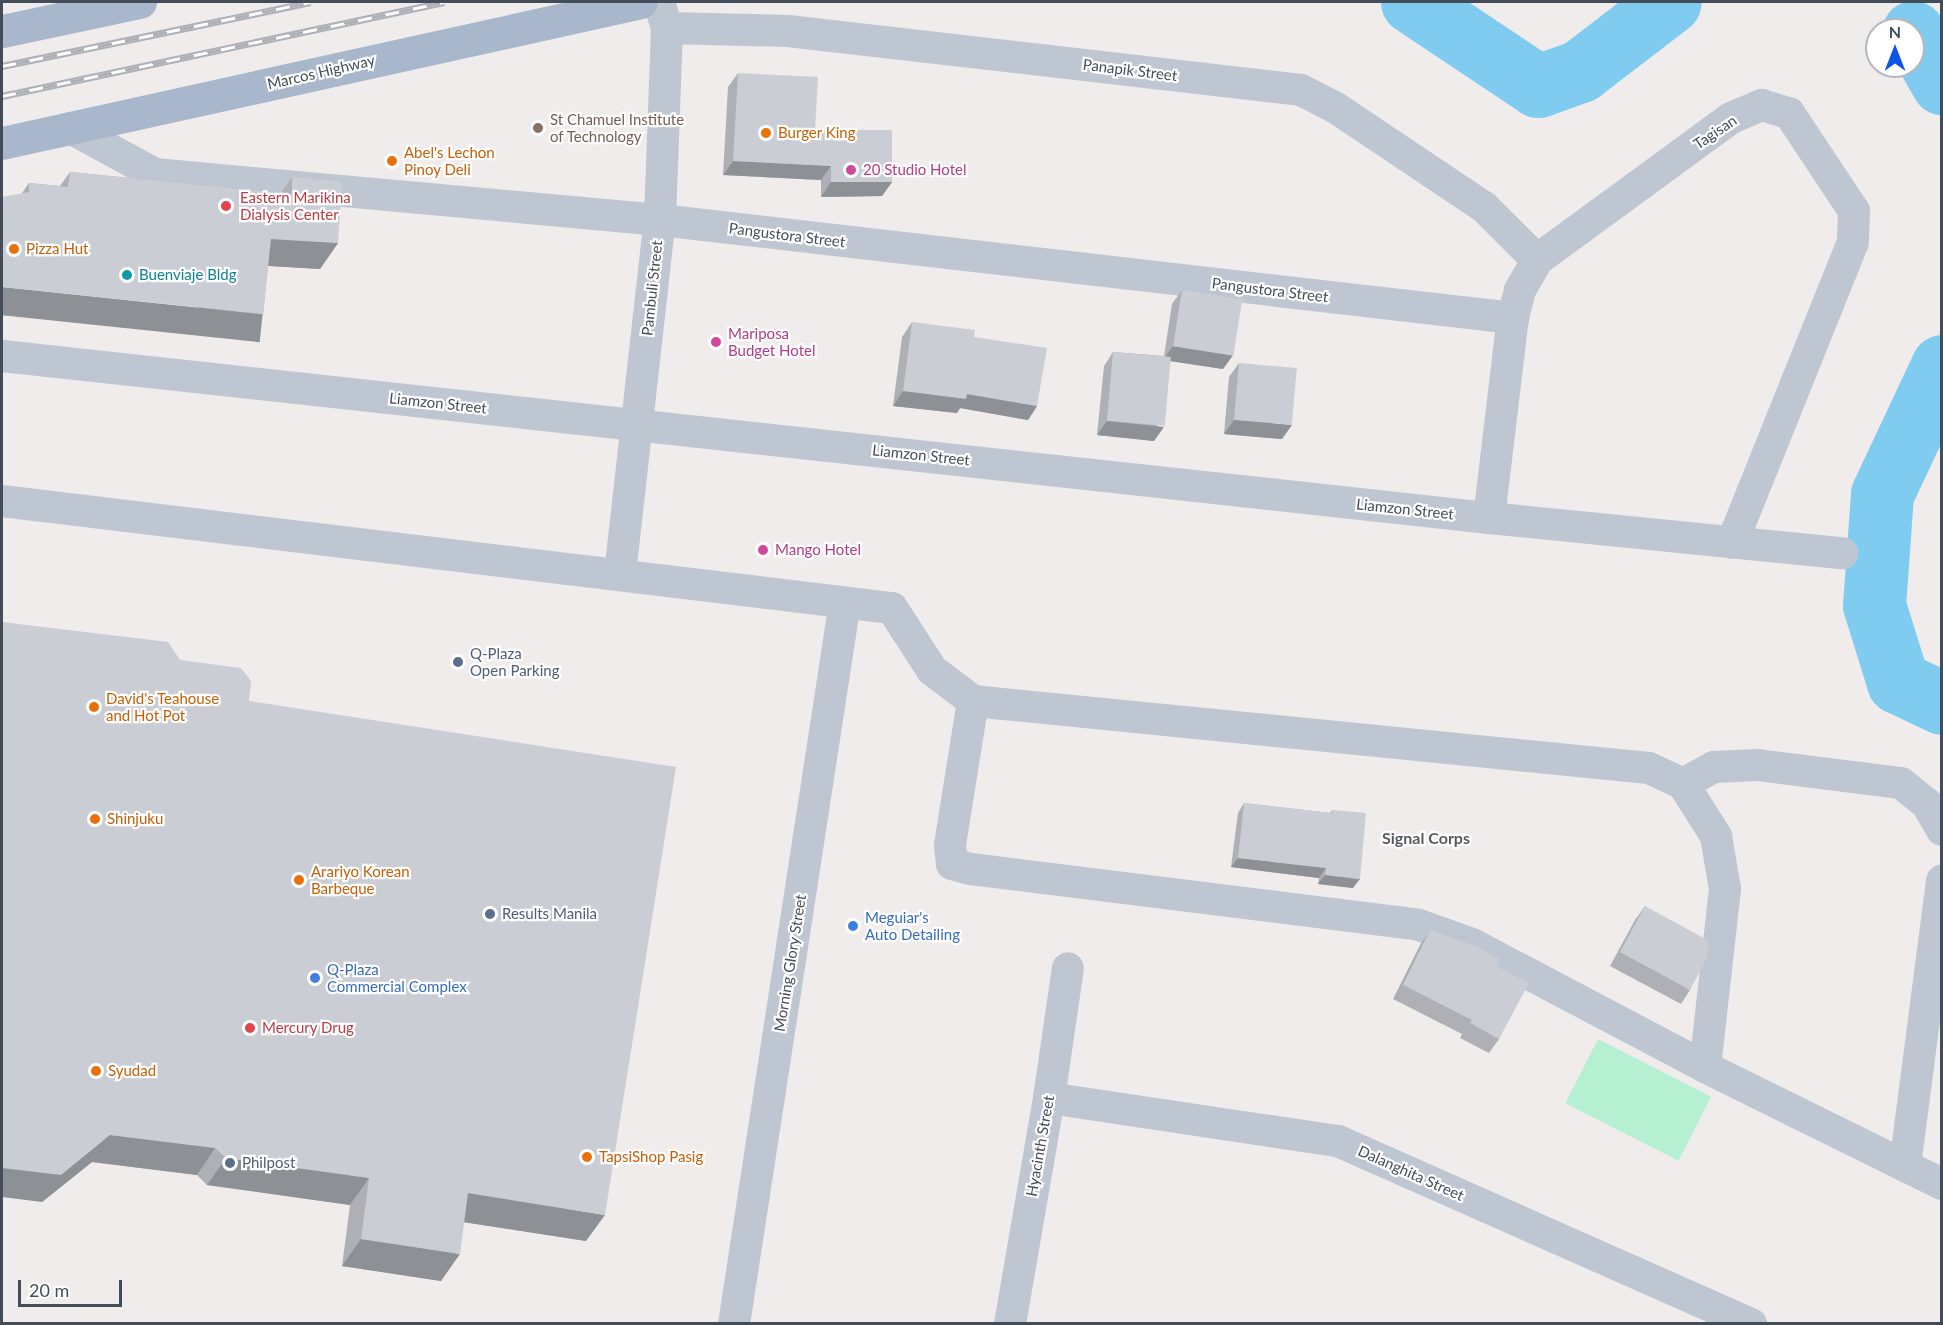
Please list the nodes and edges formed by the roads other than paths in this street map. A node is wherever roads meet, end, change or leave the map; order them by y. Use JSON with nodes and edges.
{"nodes":[{"id":1,"x":140,"y":2,"type":"edge"},
{"id":2,"x":641,"y":2,"type":"edge"},
{"id":3,"x":663,"y":15,"type":"edge"},
{"id":4,"x":2,"y":31,"type":"edge"},
{"id":5,"x":70,"y":128,"type":"junction"},
{"id":6,"x":2,"y":143,"type":"edge"},
{"id":7,"x":660,"y":220,"type":"junction"},
{"id":8,"x":1538,"y":260,"type":"junction"},
{"id":9,"x":1513,"y":318,"type":"junction"},
{"id":10,"x":2,"y":356,"type":"edge"},
{"id":11,"x":637,"y":424,"type":"junction"},
{"id":12,"x":2,"y":501,"type":"edge"},
{"id":13,"x":1489,"y":518,"type":"junction"},
{"id":14,"x":1732,"y":543,"type":"junction"},
{"id":15,"x":1842,"y":553,"type":"dead end"},
{"id":16,"x":620,"y":574,"type":"junction"},
{"id":17,"x":845,"y":602,"type":"junction"},
{"id":18,"x":973,"y":701,"type":"junction"},
{"id":19,"x":1683,"y":784,"type":"junction"},
{"id":20,"x":1941,"y":830,"type":"edge"},
{"id":21,"x":1941,"y":880,"type":"edge"},
{"id":22,"x":1068,"y":968,"type":"dead end"},
{"id":23,"x":1705,"y":1067,"type":"junction"},
{"id":24,"x":1049,"y":1098,"type":"junction"},
{"id":25,"x":1905,"y":1166,"type":"junction"},
{"id":26,"x":1941,"y":1184,"type":"edge"},
{"id":27,"x":734,"y":1323,"type":"edge"},
{"id":28,"x":1010,"y":1323,"type":"edge"},
{"id":29,"x":1751,"y":1323,"type":"edge"}],
"edges":[{"from":1,"to":4,"type":"main road"},
{"from":2,"to":5,"type":"main road","name":"Marcos Highway"},
{"from":3,"to":7,"type":"street","name":"Pambuli Street"},
{"from":3,"to":8,"type":"street","name":"Panapik Street"},
{"from":5,"to":6,"type":"main road","name":"Marcos Highway"},
{"from":5,"to":7,"type":"street","name":"Pangustora Street"},
{"from":7,"to":9,"type":"street","name":"Pangustora Street"},
{"from":7,"to":11,"type":"street","name":"Pambuli Street"},
{"from":8,"to":9,"type":"street","name":"Tagisan"},
{"from":8,"to":14,"type":"street","name":"Tagisan"},
{"from":9,"to":13,"type":"street","name":"Tagisan"},
{"from":10,"to":11,"type":"street","name":"Liamzon Street"},
{"from":11,"to":13,"type":"street","name":"Liamzon Street"},
{"from":11,"to":16,"type":"street","name":"Pambuli Street"},
{"from":12,"to":16,"type":"street"},
{"from":13,"to":14,"type":"street","name":"Liamzon Street"},
{"from":14,"to":15,"type":"street","name":"Liamzon Street"},
{"from":16,"to":17,"type":"street"},
{"from":17,"to":18,"type":"street"},
{"from":17,"to":27,"type":"street","name":"Morning Glory Street"},
{"from":18,"to":19,"type":"street"},
{"from":18,"to":23,"type":"street"},
{"from":19,"to":20,"type":"street"},
{"from":19,"to":23,"type":"street"},
{"from":21,"to":25,"type":"street"},
{"from":22,"to":24,"type":"street","name":"Hyacinth Street"},
{"from":23,"to":25,"type":"street"},
{"from":24,"to":28,"type":"street","name":"Hyacinth Street"},
{"from":24,"to":29,"type":"street","name":"Dalanghita Street"},
{"from":25,"to":26,"type":"street"}]}
